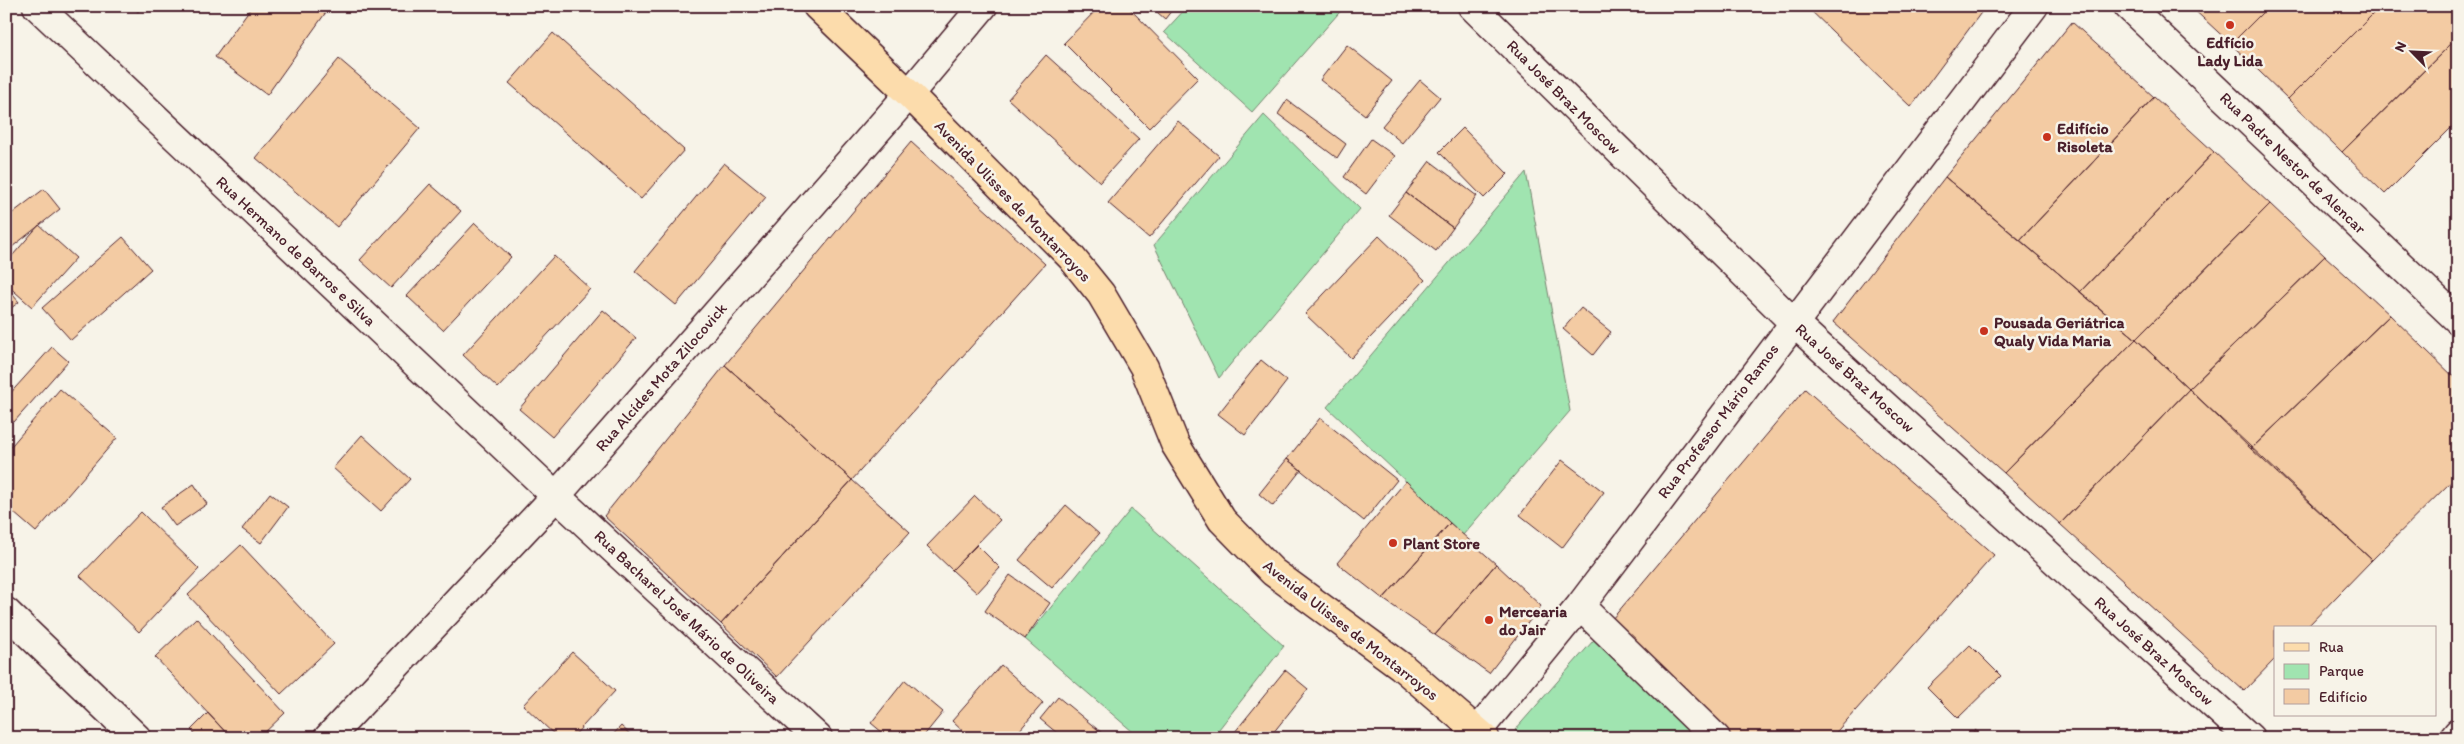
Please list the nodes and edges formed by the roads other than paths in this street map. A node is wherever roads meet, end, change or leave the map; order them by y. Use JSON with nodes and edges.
{"nodes":[{"id":1,"x":37,"y":6,"type":"edge"},
{"id":2,"x":817,"y":6,"type":"edge"},
{"id":3,"x":982,"y":6,"type":"edge"},
{"id":4,"x":1472,"y":6,"type":"edge"},
{"id":5,"x":2034,"y":6,"type":"edge"},
{"id":6,"x":2128,"y":6,"type":"edge"},
{"id":7,"x":910,"y":94,"type":"junction"},
{"id":8,"x":2458,"y":320,"type":"edge"},
{"id":9,"x":1793,"y":322,"type":"junction"},
{"id":10,"x":556,"y":496,"type":"junction"},
{"id":11,"x":1580,"y":606,"type":"junction"},
{"id":12,"x":6,"y":612,"type":"edge"},
{"id":13,"x":2458,"y":734,"type":"edge"},
{"id":14,"x":1478,"y":736,"type":"edge"},
{"id":15,"x":137,"y":738,"type":"edge"},
{"id":16,"x":328,"y":738,"type":"edge"},
{"id":17,"x":818,"y":738,"type":"edge"},
{"id":18,"x":1716,"y":738,"type":"edge"},
{"id":19,"x":2250,"y":738,"type":"edge"},
{"id":20,"x":2454,"y":738,"type":"edge"}],
"edges":[{"from":1,"to":10,"type":"street","name":"Rua Hermano de Barros e Silva"},
{"from":2,"to":7,"type":"main road","name":"Avenida Ulisses de Montarroyos"},
{"from":3,"to":7,"type":"street","name":"Rua Alcídes Mota Zilocovick"},
{"from":4,"to":9,"type":"street","name":"Rua José Braz Moscow"},
{"from":5,"to":9,"type":"street","name":"Rua Professor Mário Ramos"},
{"from":6,"to":8,"type":"street","name":"Rua Padre Nestor de Alencar"},
{"from":7,"to":10,"type":"street","name":"Rua Alcídes Mota Zilocovick"},
{"from":7,"to":14,"type":"main road","name":"Avenida Ulisses de Montarroyos"},
{"from":9,"to":11,"type":"street","name":"Rua Professor Mário Ramos"},
{"from":9,"to":19,"type":"street","name":"Rua José Braz Moscow"},
{"from":10,"to":16,"type":"street","name":"Rua Alcídes Mota Zilocovick"},
{"from":10,"to":17,"type":"street","name":"Rua Bacharel José Mário de Oliveira"},
{"from":11,"to":14,"type":"street","name":"Rua Professor Mário Ramos"},
{"from":11,"to":18,"type":"street"},
{"from":12,"to":15,"type":"street"},
{"from":13,"to":20,"type":"street"}]}
